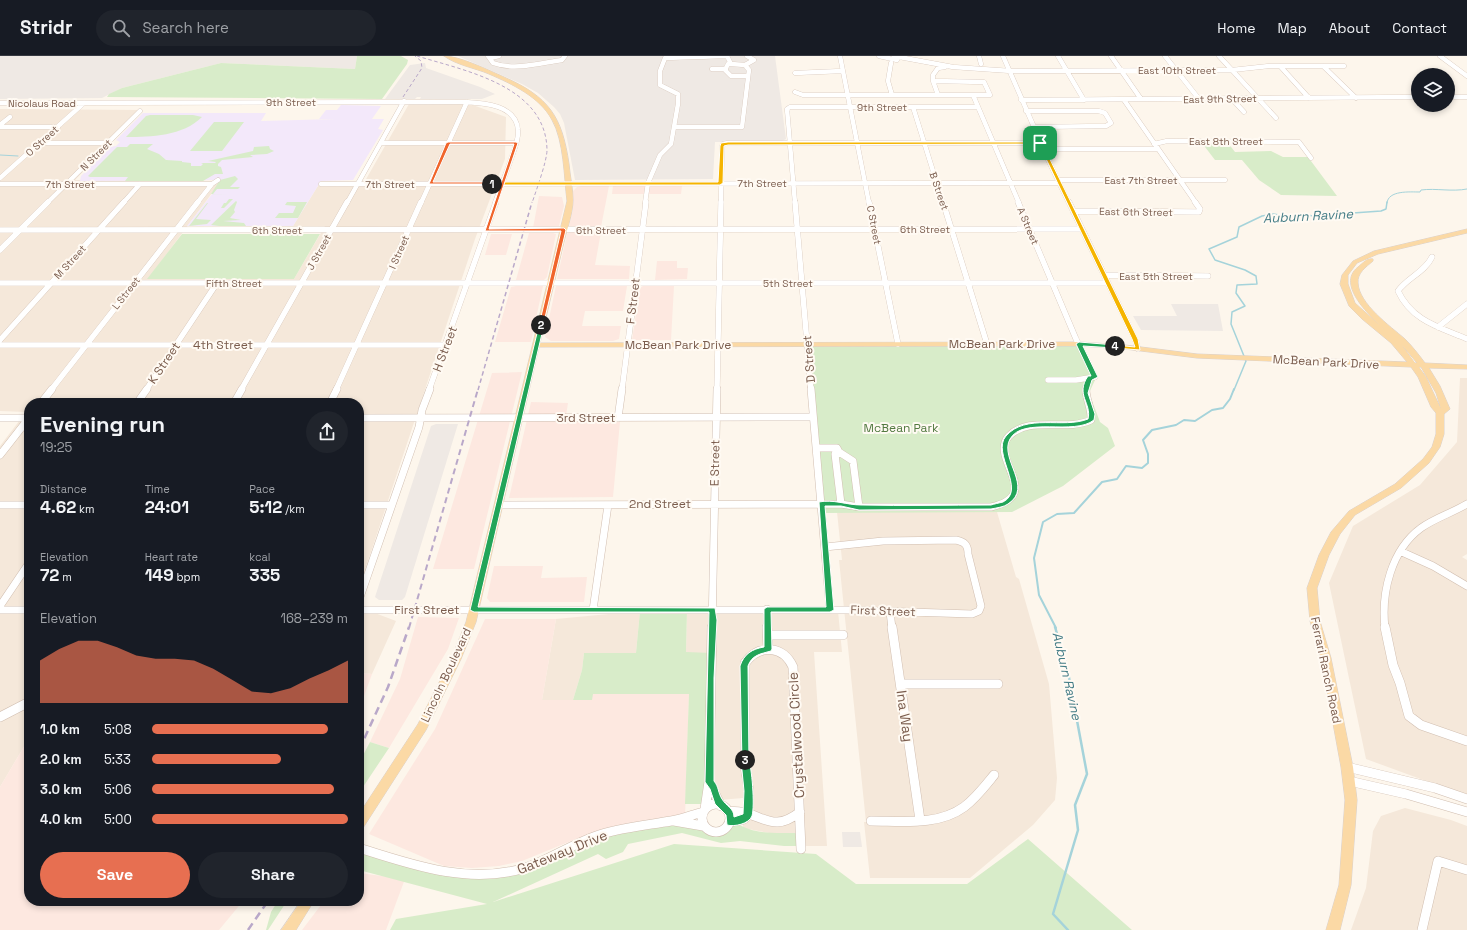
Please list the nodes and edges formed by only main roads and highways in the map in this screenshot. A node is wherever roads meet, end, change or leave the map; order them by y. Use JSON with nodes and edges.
{"nodes":[{"id":1,"x":446,"y":56,"type":"edge"},
{"id":2,"x":1467,"y":231,"type":"edge"},
{"id":3,"x":1467,"y":236,"type":"edge"},
{"id":4,"x":537,"y":344,"type":"junction"},
{"id":5,"x":1414,"y":366,"type":"junction"},
{"id":6,"x":1423,"y":366,"type":"junction"},
{"id":7,"x":1467,"y":367,"type":"edge"},
{"id":8,"x":1440,"y":412,"type":"junction"},
{"id":9,"x":364,"y":816,"type":"edge"},
{"id":10,"x":305,"y":906,"type":"edge"},
{"id":11,"x":288,"y":930,"type":"edge"},
{"id":12,"x":1333,"y":930,"type":"edge"}],
"edges":[{"from":1,"to":4,"type":"main road","name":"Lincoln Boulevard"},
{"from":2,"to":5,"type":"main road"},
{"from":3,"to":6,"type":"main road","name":"Ferrari Ranch Road"},
{"from":4,"to":5,"type":"main road","name":"McBean Park Drive"},
{"from":4,"to":9,"type":"main road","name":"Lincoln Boulevard"},
{"from":5,"to":6,"type":"main road","name":"McBean Park Drive"},
{"from":5,"to":8,"type":"main road"},
{"from":6,"to":7,"type":"main road","name":"McBean Park Drive"},
{"from":6,"to":8,"type":"main road","name":"Ferrari Ranch Road"},
{"from":8,"to":12,"type":"main road","name":"Ferrari Ranch Road"},
{"from":10,"to":11,"type":"main road"}]}
